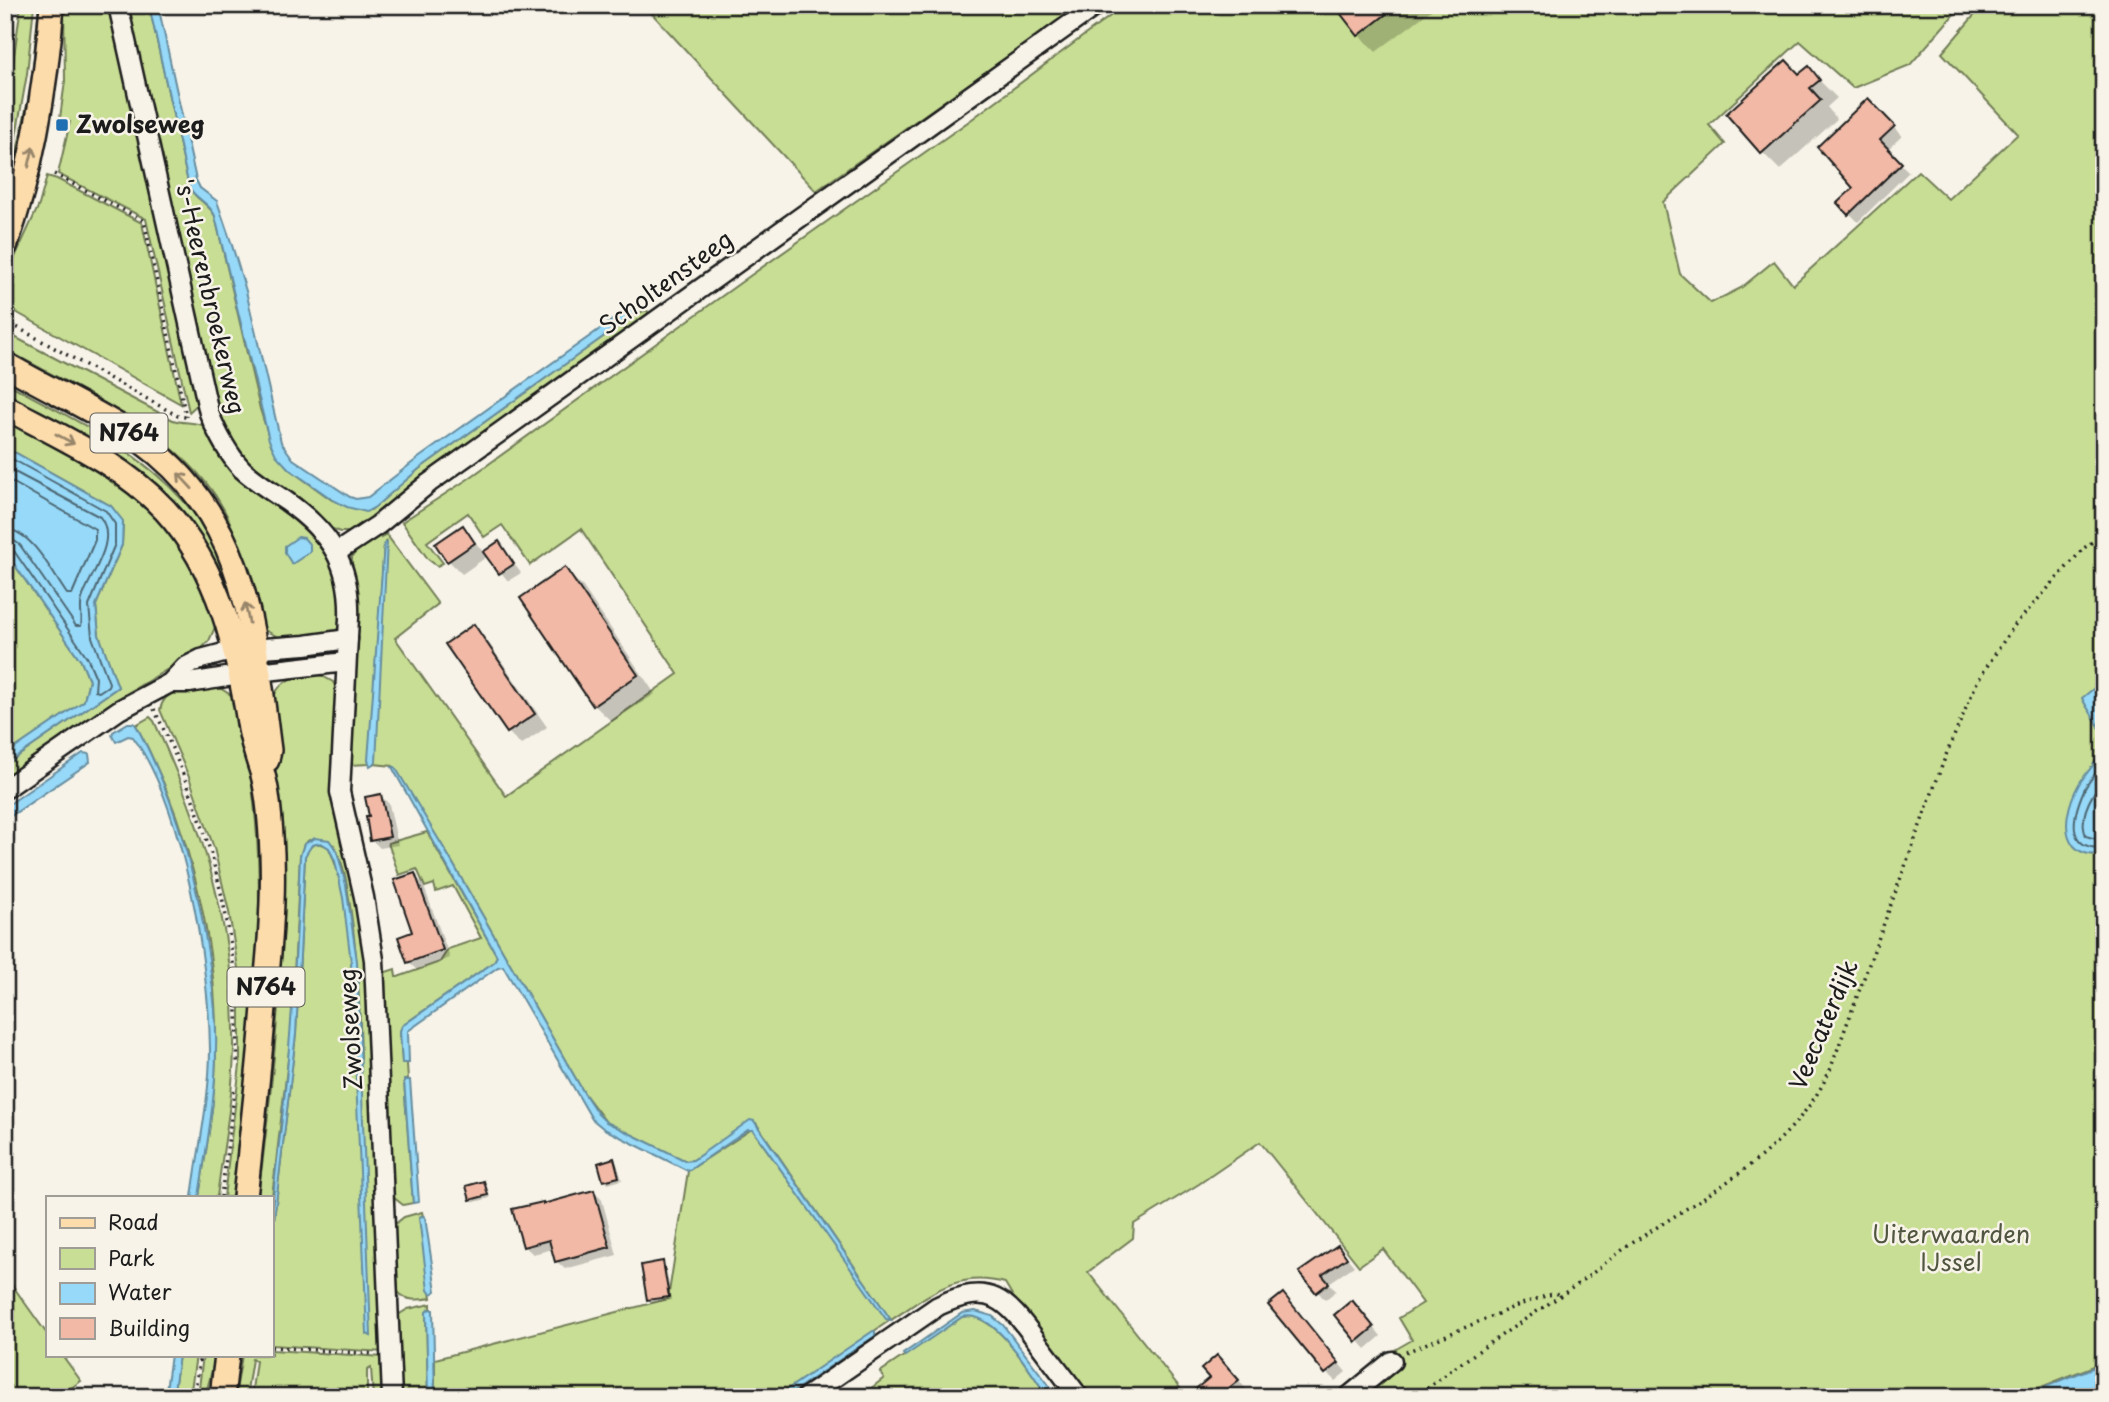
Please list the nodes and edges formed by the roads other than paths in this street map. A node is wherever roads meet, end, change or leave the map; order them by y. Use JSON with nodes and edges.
{"nodes":[{"id":1,"x":52,"y":5,"type":"edge"},
{"id":2,"x":118,"y":5,"type":"edge"},
{"id":3,"x":1097,"y":5,"type":"edge"},
{"id":4,"x":5,"y":246,"type":"edge"},
{"id":5,"x":5,"y":364,"type":"edge"},
{"id":6,"x":5,"y":407,"type":"edge"},
{"id":7,"x":337,"y":552,"type":"junction"},
{"id":8,"x":348,"y":639,"type":"junction"},
{"id":9,"x":245,"y":649,"type":"junction"},
{"id":10,"x":346,"y":662,"type":"junction"},
{"id":11,"x":249,"y":673,"type":"junction"},
{"id":12,"x":170,"y":683,"type":"junction"},
{"id":13,"x":5,"y":789,"type":"edge"},
{"id":14,"x":245,"y":1196,"type":"edge"},
{"id":15,"x":226,"y":1356,"type":"edge"},
{"id":16,"x":1392,"y":1361,"type":"road end"},
{"id":17,"x":222,"y":1397,"type":"edge"},
{"id":18,"x":392,"y":1397,"type":"edge"},
{"id":19,"x":806,"y":1397,"type":"edge"},
{"id":20,"x":1079,"y":1397,"type":"edge"},
{"id":21,"x":1348,"y":1397,"type":"edge"}],
"edges":[{"from":4,"to":1,"type":"main road","one_way":true},
{"from":2,"to":7,"type":"street","name":"'s-Heerenbroekerweg"},
{"from":3,"to":7,"type":"street","name":"Scholtensteeg"},
{"from":9,"to":5,"type":"main road","number":"N764","one_way":true},
{"from":6,"to":9,"type":"main road","number":"N764","one_way":true},
{"from":7,"to":8,"type":"street"},
{"from":8,"to":9,"type":"street"},
{"from":8,"to":10,"type":"street"},
{"from":9,"to":11,"type":"main road","number":"N764"},
{"from":9,"to":12,"type":"street"},
{"from":10,"to":11,"type":"street"},
{"from":10,"to":18,"type":"street","name":"Zwolseweg"},
{"from":11,"to":12,"type":"street"},
{"from":11,"to":14,"type":"main road","number":"N764"},
{"from":12,"to":13,"type":"street"},
{"from":15,"to":17,"type":"main road"},
{"from":16,"to":21,"type":"street"},
{"from":19,"to":20,"type":"street"}]}
